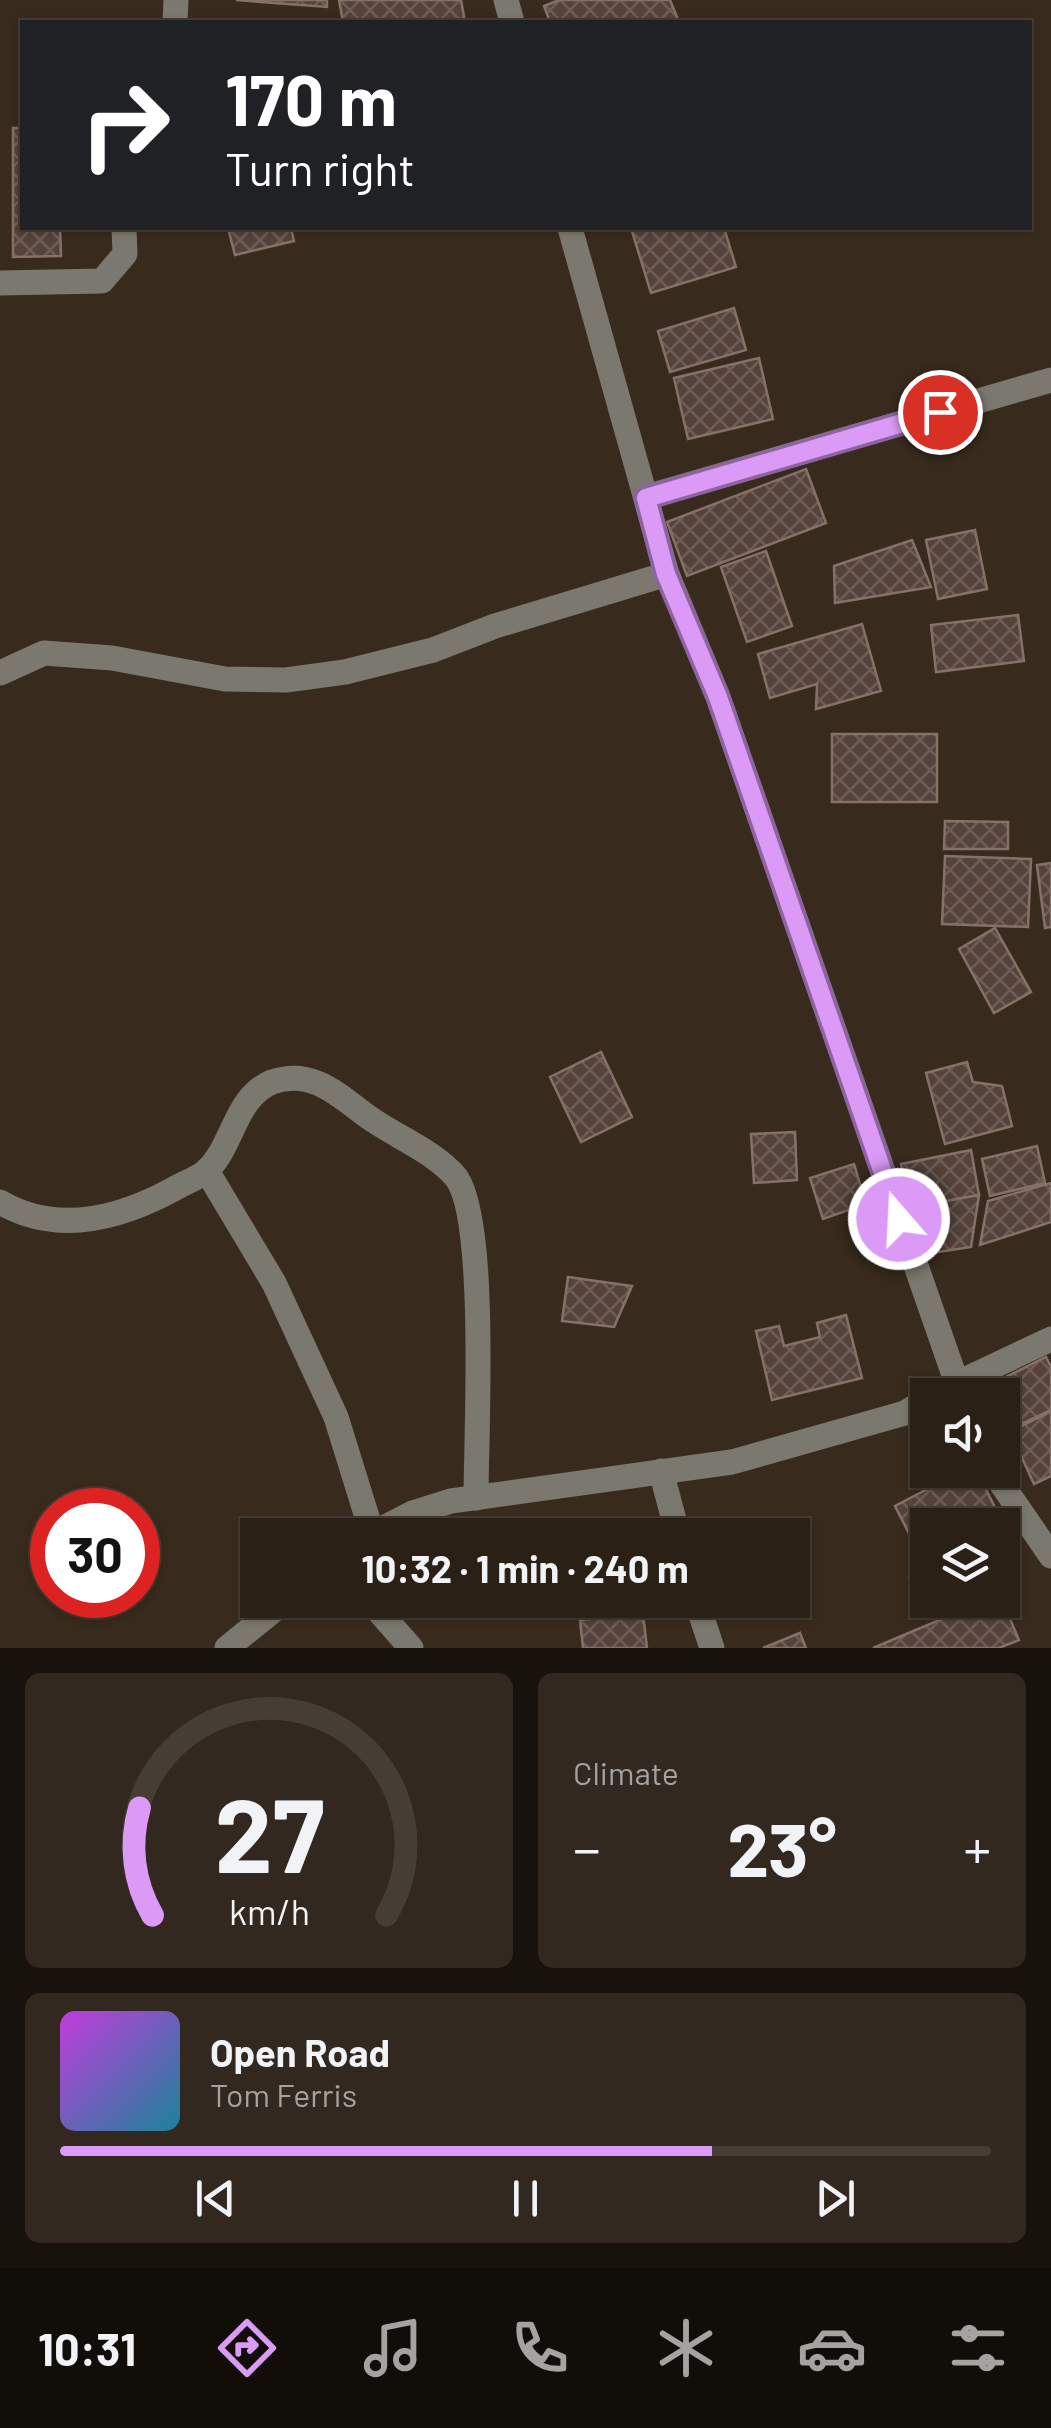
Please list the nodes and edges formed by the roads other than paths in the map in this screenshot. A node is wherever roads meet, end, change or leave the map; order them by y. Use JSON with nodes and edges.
{"nodes":[{"id":1,"x":124,"y":230,"type":"edge"},
{"id":2,"x":571,"y":230,"type":"edge"},
{"id":3,"x":0,"y":283,"type":"edge"},
{"id":4,"x":1051,"y":380,"type":"edge"},
{"id":5,"x":646,"y":498,"type":"junction"},
{"id":6,"x":666,"y":574,"type":"junction"},
{"id":7,"x":0,"y":673,"type":"edge"},
{"id":8,"x":207,"y":1171,"type":"junction"},
{"id":9,"x":0,"y":1202,"type":"edge"},
{"id":10,"x":1051,"y":1339,"type":"edge"},
{"id":11,"x":946,"y":1378,"type":"edge"},
{"id":12,"x":975,"y":1378,"type":"edge"},
{"id":13,"x":910,"y":1410,"type":"edge"},
{"id":14,"x":661,"y":1470,"type":"junction"},
{"id":15,"x":1004,"y":1488,"type":"edge"},
{"id":16,"x":476,"y":1498,"type":"junction"},
{"id":17,"x":366,"y":1518,"type":"edge"},
{"id":18,"x":402,"y":1518,"type":"edge"},
{"id":19,"x":674,"y":1518,"type":"edge"},
{"id":20,"x":1051,"y":1556,"type":"edge"},
{"id":21,"x":264,"y":1618,"type":"edge"},
{"id":22,"x":384,"y":1618,"type":"edge"},
{"id":23,"x":702,"y":1618,"type":"edge"},
{"id":24,"x":226,"y":1648,"type":"edge"},
{"id":25,"x":412,"y":1648,"type":"edge"},
{"id":26,"x":712,"y":1648,"type":"edge"}],
"edges":[{"from":1,"to":3,"type":"street"},
{"from":2,"to":5,"type":"street"},
{"from":4,"to":5,"type":"street"},
{"from":5,"to":6,"type":"street"},
{"from":6,"to":7,"type":"street"},
{"from":6,"to":11,"type":"street"},
{"from":8,"to":9,"type":"street"},
{"from":8,"to":16,"type":"street"},
{"from":8,"to":17,"type":"street"},
{"from":10,"to":12,"type":"street"},
{"from":13,"to":14,"type":"street"},
{"from":14,"to":16,"type":"street"},
{"from":14,"to":19,"type":"street"},
{"from":15,"to":20,"type":"street"},
{"from":16,"to":18,"type":"street"},
{"from":21,"to":24,"type":"street"},
{"from":22,"to":25,"type":"street"},
{"from":23,"to":26,"type":"street"}]}
